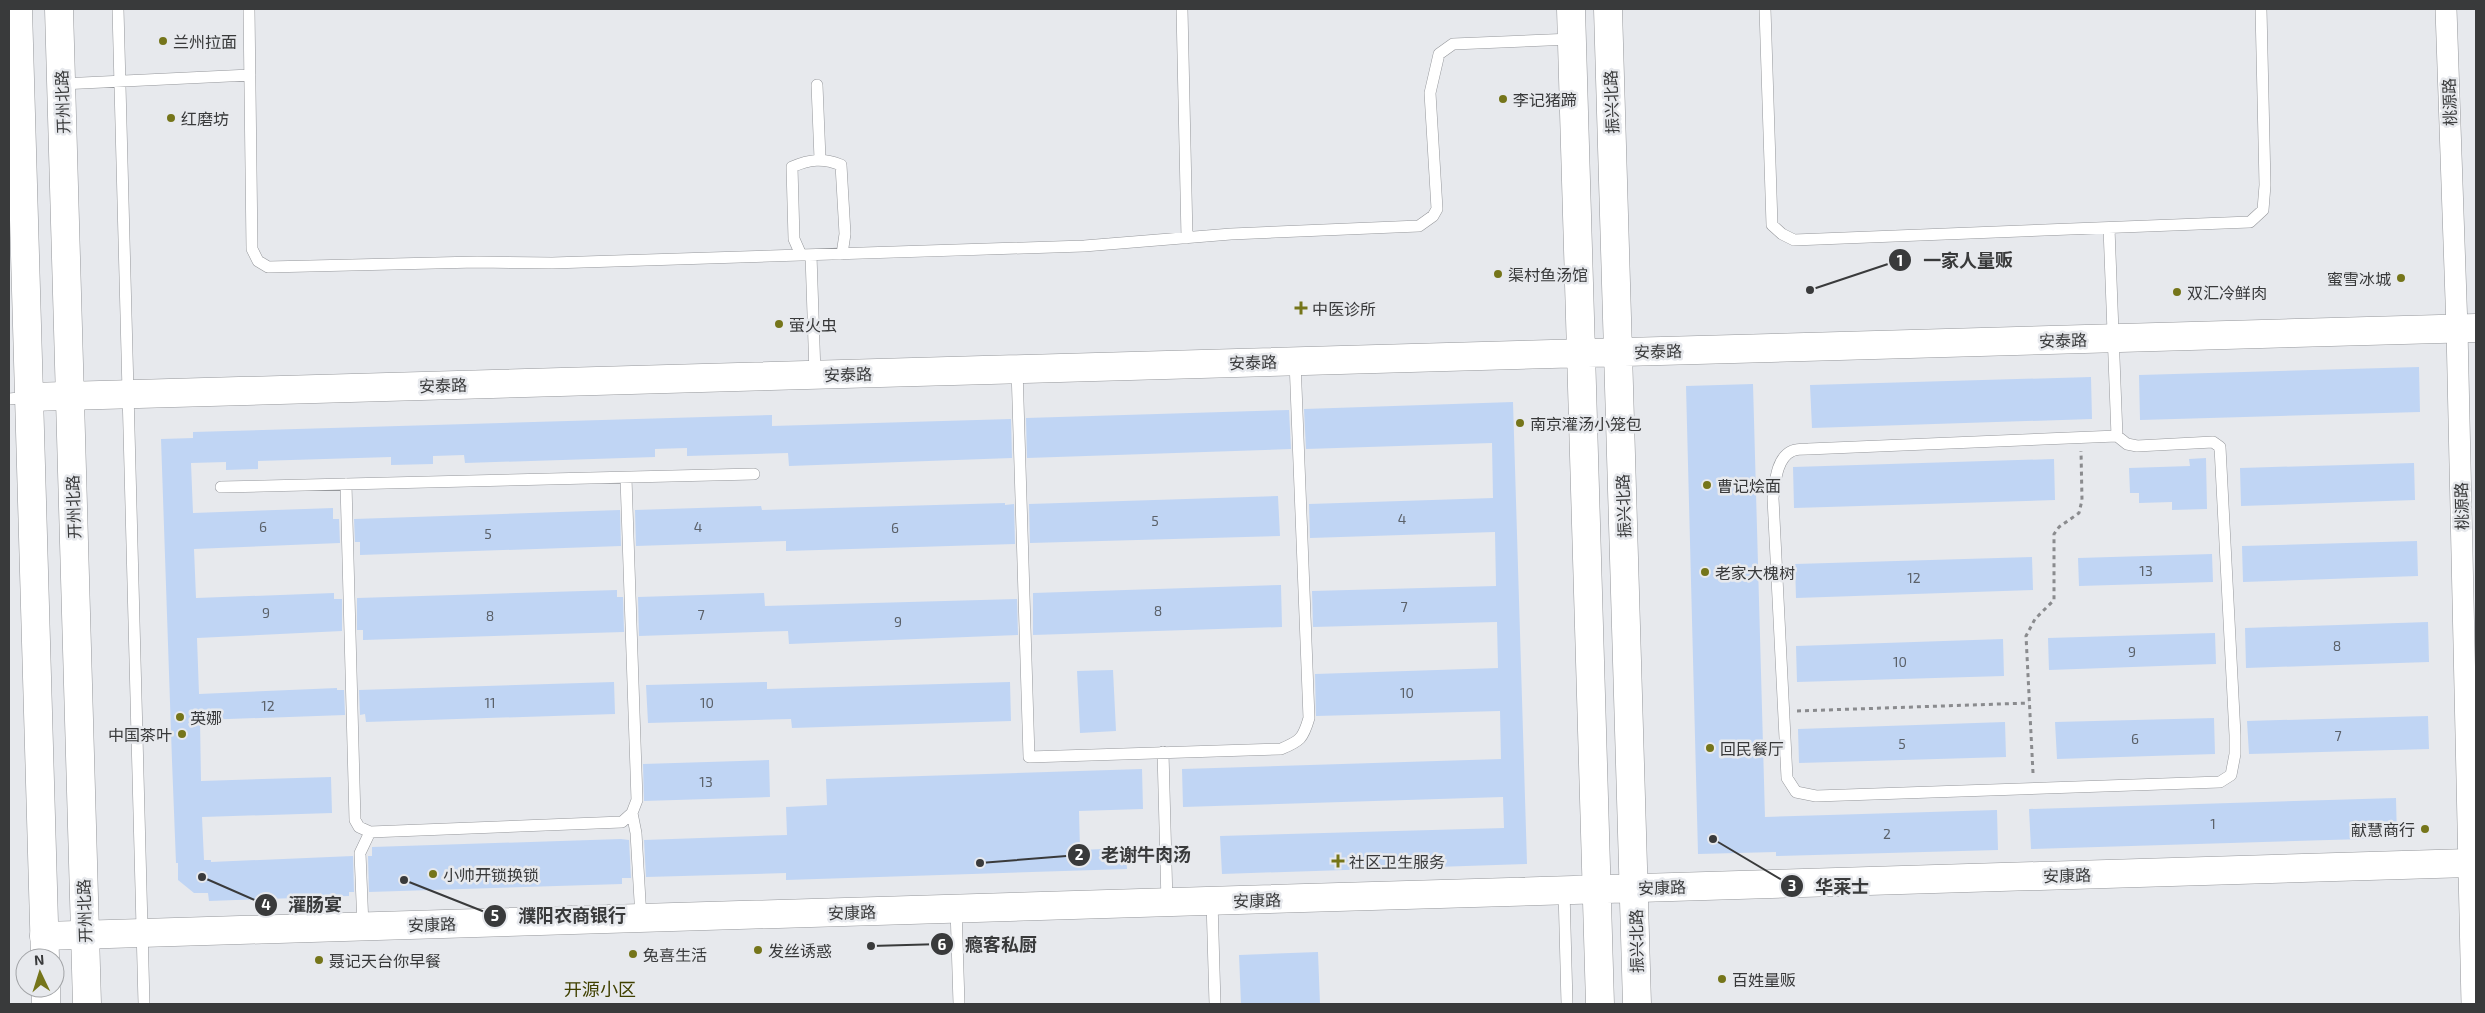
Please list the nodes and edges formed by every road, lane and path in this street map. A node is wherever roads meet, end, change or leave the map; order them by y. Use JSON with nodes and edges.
{"nodes":[{"id":1,"x":18,"y":9,"type":"edge"},
{"id":2,"x":59,"y":9,"type":"edge"},
{"id":3,"x":118,"y":9,"type":"edge"},
{"id":4,"x":249,"y":9,"type":"edge"},
{"id":5,"x":1182,"y":9,"type":"edge"},
{"id":6,"x":1571,"y":9,"type":"edge"},
{"id":7,"x":1608,"y":9,"type":"edge"},
{"id":8,"x":1765,"y":9,"type":"edge"},
{"id":9,"x":2261,"y":9,"type":"edge"},
{"id":10,"x":2446,"y":9,"type":"edge"},
{"id":11,"x":1572,"y":39,"type":"junction"},
{"id":12,"x":250,"y":75,"type":"junction"},
{"id":13,"x":120,"y":81,"type":"junction"},
{"id":14,"x":61,"y":84,"type":"junction"},
{"id":15,"x":817,"y":85,"type":"dead end"},
{"id":16,"x":820,"y":159,"type":"junction"},
{"id":17,"x":2110,"y":228,"type":"junction"},
{"id":18,"x":1187,"y":238,"type":"junction"},
{"id":19,"x":842,"y":254,"type":"junction"},
{"id":20,"x":806,"y":255,"type":"junction"},
{"id":21,"x":2467,"y":329,"type":"edge"},
{"id":22,"x":2114,"y":338,"type":"junction"},
{"id":23,"x":1618,"y":352,"type":"junction"},
{"id":24,"x":1581,"y":353,"type":"junction"},
{"id":25,"x":1295,"y":361,"type":"junction"},
{"id":26,"x":1017,"y":369,"type":"junction"},
{"id":27,"x":815,"y":374,"type":"junction"},
{"id":28,"x":128,"y":393,"type":"junction"},
{"id":29,"x":70,"y":395,"type":"junction"},
{"id":30,"x":19,"y":398,"type":"edge"},
{"id":31,"x":2117,"y":436,"type":"junction"},
{"id":32,"x":2081,"y":438,"type":"junction"},
{"id":33,"x":754,"y":474,"type":"dead end"},
{"id":34,"x":626,"y":478,"type":"junction"},
{"id":35,"x":346,"y":484,"type":"junction"},
{"id":36,"x":221,"y":487,"type":"dead end"},
{"id":37,"x":2029,"y":703,"type":"junction"},
{"id":38,"x":1784,"y":711,"type":"junction"},
{"id":39,"x":1162,"y":752,"type":"junction"},
{"id":40,"x":2034,"y":789,"type":"junction"},
{"id":41,"x":632,"y":813,"type":"junction"},
{"id":42,"x":370,"y":832,"type":"junction"},
{"id":43,"x":2470,"y":863,"type":"junction"},
{"id":44,"x":1635,"y":888,"type":"junction"},
{"id":45,"x":1596,"y":889,"type":"junction"},
{"id":46,"x":1564,"y":890,"type":"junction"},
{"id":47,"x":1212,"y":901,"type":"junction"},
{"id":48,"x":1167,"y":902,"type":"junction"},
{"id":49,"x":956,"y":908,"type":"junction"},
{"id":50,"x":641,"y":918,"type":"junction"},
{"id":51,"x":362,"y":926,"type":"junction"},
{"id":52,"x":142,"y":933,"type":"junction"},
{"id":53,"x":84,"y":934,"type":"junction"},
{"id":54,"x":45,"y":947,"type":"edge"},
{"id":55,"x":87,"y":1004,"type":"edge"},
{"id":56,"x":144,"y":1004,"type":"edge"},
{"id":57,"x":959,"y":1004,"type":"edge"},
{"id":58,"x":1214,"y":1004,"type":"edge"},
{"id":59,"x":1567,"y":1004,"type":"edge"},
{"id":60,"x":1600,"y":1004,"type":"edge"},
{"id":61,"x":1637,"y":1004,"type":"edge"},
{"id":62,"x":2472,"y":1004,"type":"edge"}],
"edges":[{"from":1,"to":30,"type":"street"},
{"from":2,"to":14,"type":"street","name":"开州北路"},
{"from":3,"to":13,"type":"lane"},
{"from":4,"to":12,"type":"lane"},
{"from":5,"to":18,"type":"lane"},
{"from":6,"to":11,"type":"street"},
{"from":7,"to":23,"type":"street","name":"振兴北路"},
{"from":8,"to":17,"type":"lane"},
{"from":9,"to":17,"type":"lane"},
{"from":10,"to":21,"type":"street","name":"桃源路"},
{"from":11,"to":18,"type":"lane"},
{"from":11,"to":24,"type":"street"},
{"from":12,"to":13,"type":"lane"},
{"from":12,"to":20,"type":"lane"},
{"from":13,"to":14,"type":"lane"},
{"from":13,"to":28,"type":"lane"},
{"from":14,"to":29,"type":"street","name":"开州北路"},
{"from":15,"to":16,"type":"lane"},
{"from":16,"to":19,"type":"lane"},
{"from":16,"to":20,"type":"lane"},
{"from":17,"to":22,"type":"lane"},
{"from":18,"to":19,"type":"lane"},
{"from":19,"to":20,"type":"lane"},
{"from":20,"to":27,"type":"lane"},
{"from":21,"to":22,"type":"street","name":"安泰路"},
{"from":21,"to":43,"type":"street","name":"桃源路"},
{"from":22,"to":23,"type":"street","name":"安泰路"},
{"from":22,"to":31,"type":"lane"},
{"from":23,"to":24,"type":"street","name":"安泰路"},
{"from":23,"to":44,"type":"street","name":"振兴北路"},
{"from":24,"to":25,"type":"street","name":"安泰路"},
{"from":24,"to":45,"type":"street"},
{"from":25,"to":26,"type":"street","name":"安泰路"},
{"from":25,"to":39,"type":"lane"},
{"from":26,"to":27,"type":"street","name":"安泰路"},
{"from":26,"to":39,"type":"lane"},
{"from":27,"to":28,"type":"street","name":"安泰路"},
{"from":28,"to":29,"type":"street","name":"安泰路"},
{"from":28,"to":52,"type":"lane"},
{"from":29,"to":30,"type":"street","name":"安泰路"},
{"from":29,"to":53,"type":"street","name":"开州北路"},
{"from":30,"to":54,"type":"street"},
{"from":31,"to":32,"type":"lane"},
{"from":31,"to":40,"type":"lane"},
{"from":32,"to":37,"type":"path"},
{"from":32,"to":38,"type":"lane"},
{"from":33,"to":34,"type":"lane"},
{"from":34,"to":35,"type":"lane"},
{"from":34,"to":41,"type":"lane"},
{"from":35,"to":36,"type":"lane"},
{"from":35,"to":42,"type":"lane"},
{"from":37,"to":38,"type":"path"},
{"from":37,"to":40,"type":"path"},
{"from":38,"to":40,"type":"lane"},
{"from":39,"to":48,"type":"lane"},
{"from":41,"to":42,"type":"lane"},
{"from":41,"to":50,"type":"lane"},
{"from":42,"to":51,"type":"lane"},
{"from":43,"to":44,"type":"street","name":"安康路"},
{"from":43,"to":62,"type":"street","name":"桃源路"},
{"from":44,"to":45,"type":"street","name":"安康路"},
{"from":44,"to":61,"type":"street","name":"振兴北路"},
{"from":45,"to":46,"type":"street","name":"安康路"},
{"from":45,"to":60,"type":"street"},
{"from":46,"to":47,"type":"street","name":"安康路"},
{"from":46,"to":59,"type":"lane"},
{"from":47,"to":48,"type":"street","name":"安康路"},
{"from":47,"to":58,"type":"lane"},
{"from":48,"to":49,"type":"street","name":"安康路"},
{"from":49,"to":50,"type":"street","name":"安康路"},
{"from":49,"to":57,"type":"lane"},
{"from":50,"to":51,"type":"street","name":"安康路"},
{"from":51,"to":52,"type":"street","name":"安康路"},
{"from":52,"to":53,"type":"street","name":"安康路"},
{"from":52,"to":56,"type":"lane"},
{"from":53,"to":54,"type":"street","name":"安康路"},
{"from":53,"to":55,"type":"street","name":"开州北路"}]}
